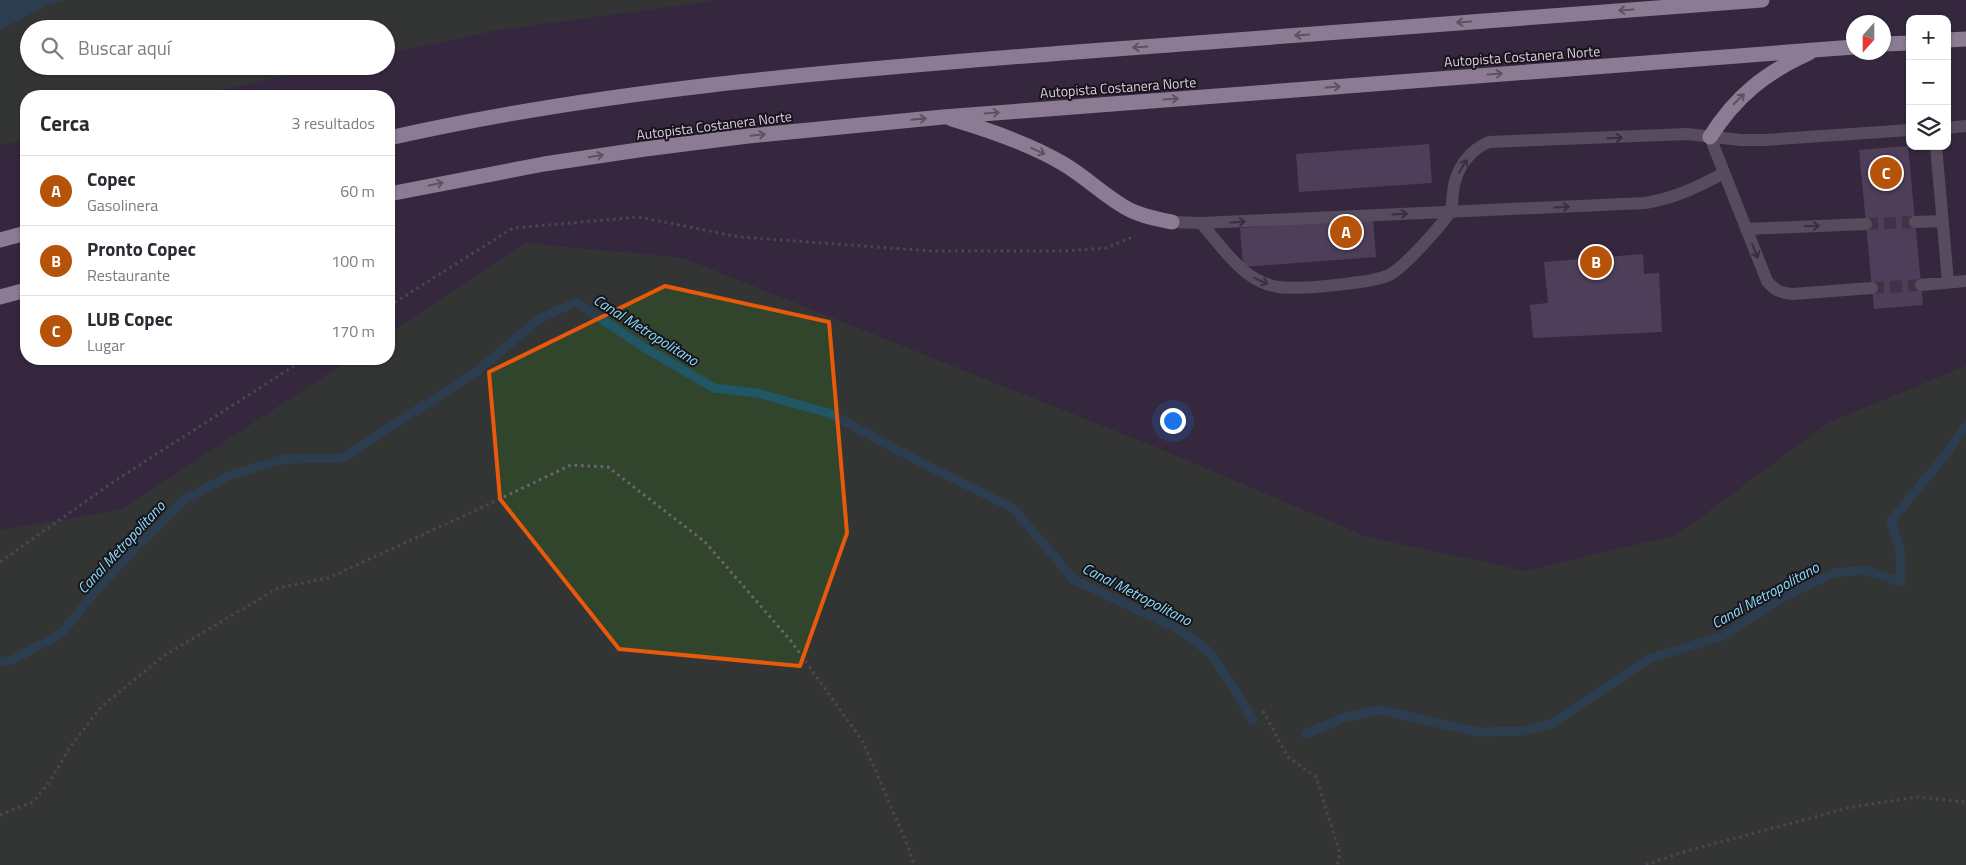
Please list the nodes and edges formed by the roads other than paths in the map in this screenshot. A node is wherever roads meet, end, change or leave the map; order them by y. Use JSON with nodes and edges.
{"nodes":[{"id":1,"x":1762,"y":0,"type":"edge"},
{"id":2,"x":1966,"y":39,"type":"edge"},
{"id":3,"x":1951,"y":40,"type":"edge"},
{"id":4,"x":1906,"y":43,"type":"edge"},
{"id":5,"x":1891,"y":44,"type":"edge"},
{"id":6,"x":1846,"y":47,"type":"edge"},
{"id":7,"x":1817,"y":49,"type":"junction"},
{"id":8,"x":943,"y":117,"type":"junction"},
{"id":9,"x":1966,"y":126,"type":"edge"},
{"id":10,"x":1951,"y":128,"type":"edge"},
{"id":11,"x":1906,"y":130,"type":"edge"},
{"id":12,"x":395,"y":137,"type":"edge"},
{"id":13,"x":1710,"y":137,"type":"junction"},
{"id":14,"x":1936,"y":150,"type":"edge"},
{"id":15,"x":1724,"y":173,"type":"junction"},
{"id":16,"x":395,"y":193,"type":"edge"},
{"id":17,"x":1451,"y":212,"type":"junction"},
{"id":18,"x":1942,"y":221,"type":"junction"},
{"id":19,"x":1172,"y":222,"type":"joint"},
{"id":20,"x":1915,"y":222,"type":"tunnel mouth"},
{"id":21,"x":1201,"y":223,"type":"junction"},
{"id":22,"x":1866,"y":224,"type":"tunnel mouth"},
{"id":23,"x":1746,"y":229,"type":"junction"},
{"id":24,"x":20,"y":235,"type":"edge"},
{"id":25,"x":0,"y":240,"type":"edge"},
{"id":26,"x":1966,"y":281,"type":"edge"},
{"id":27,"x":1948,"y":282,"type":"junction"},
{"id":28,"x":1920,"y":285,"type":"tunnel mouth"},
{"id":29,"x":1872,"y":288,"type":"tunnel mouth"},
{"id":30,"x":20,"y":292,"type":"edge"},
{"id":31,"x":0,"y":297,"type":"edge"}],
"edges":[{"from":1,"to":12,"type":"highway","one_way":true},
{"from":2,"to":3,"type":"highway"},
{"from":4,"to":5,"type":"highway"},
{"from":6,"to":7,"type":"highway","name":"Autopista Costanera Norte"},
{"from":8,"to":7,"type":"highway","name":"Autopista Costanera Norte","one_way":true},
{"from":13,"to":7,"type":"highway","one_way":true},
{"from":16,"to":8,"type":"highway","name":"Autopista Costanera Norte","one_way":true},
{"from":8,"to":19,"type":"highway","one_way":true},
{"from":9,"to":10,"type":"lane"},
{"from":11,"to":13,"type":"lane"},
{"from":13,"to":15,"type":"lane"},
{"from":17,"to":13,"type":"lane","one_way":true},
{"from":14,"to":18,"type":"lane"},
{"from":17,"to":15,"type":"lane","one_way":true},
{"from":15,"to":23,"type":"lane"},
{"from":21,"to":17,"type":"lane","one_way":true},
{"from":21,"to":17,"type":"lane","one_way":true},
{"from":18,"to":20,"type":"lane"},
{"from":18,"to":27,"type":"lane"},
{"from":19,"to":21,"type":"lane"},
{"from":23,"to":22,"type":"lane","one_way":true},
{"from":23,"to":29,"type":"lane","one_way":true},
{"from":24,"to":25,"type":"highway"},
{"from":26,"to":27,"type":"lane"},
{"from":27,"to":28,"type":"lane"},
{"from":30,"to":31,"type":"highway"}]}
